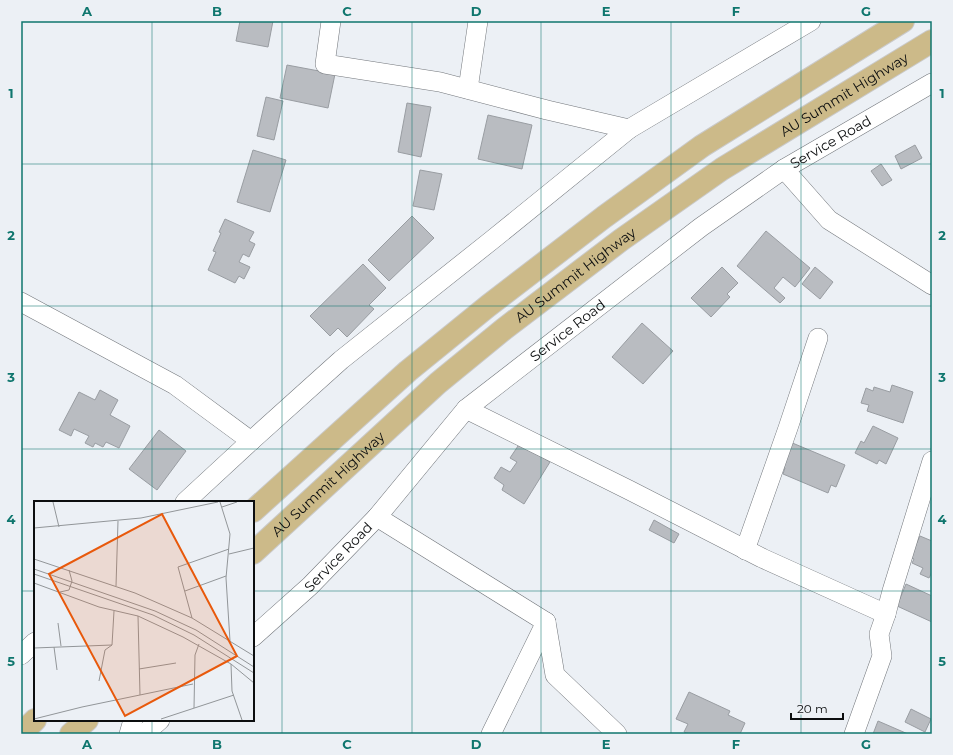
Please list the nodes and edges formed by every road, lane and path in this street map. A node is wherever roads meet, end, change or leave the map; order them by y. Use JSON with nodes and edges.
{"nodes":[{"id":1,"x":331,"y":21,"type":"edge"},
{"id":2,"x":478,"y":21,"type":"edge"},
{"id":3,"x":811,"y":21,"type":"edge"},
{"id":4,"x":903,"y":21,"type":"edge"},
{"id":5,"x":932,"y":41,"type":"edge"},
{"id":6,"x":932,"y":83,"type":"edge"},
{"id":7,"x":468,"y":90,"type":"junction"},
{"id":8,"x":629,"y":129,"type":"junction"},
{"id":9,"x":784,"y":169,"type":"junction"},
{"id":10,"x":932,"y":285,"type":"edge"},
{"id":11,"x":21,"y":302,"type":"edge"},
{"id":12,"x":818,"y":338,"type":"dead end"},
{"id":13,"x":466,"y":409,"type":"junction"},
{"id":14,"x":251,"y":441,"type":"junction"},
{"id":15,"x":932,"y":461,"type":"edge"},
{"id":16,"x":186,"y":501,"type":"edge"},
{"id":17,"x":254,"y":510,"type":"edge"},
{"id":18,"x":377,"y":517,"type":"junction"},
{"id":19,"x":746,"y":550,"type":"junction"},
{"id":20,"x":254,"y":552,"type":"edge"},
{"id":21,"x":886,"y":614,"type":"junction"},
{"id":22,"x":546,"y":622,"type":"junction"},
{"id":23,"x":254,"y":637,"type":"edge"},
{"id":24,"x":34,"y":643,"type":"edge"},
{"id":25,"x":21,"y":655,"type":"edge"},
{"id":26,"x":34,"y":721,"type":"edge"},
{"id":27,"x":86,"y":721,"type":"edge"},
{"id":28,"x":133,"y":721,"type":"edge"},
{"id":29,"x":159,"y":721,"type":"edge"},
{"id":30,"x":21,"y":734,"type":"edge"},
{"id":31,"x":71,"y":734,"type":"edge"},
{"id":32,"x":129,"y":734,"type":"edge"},
{"id":33,"x":144,"y":734,"type":"edge"},
{"id":34,"x":491,"y":734,"type":"edge"},
{"id":35,"x":617,"y":734,"type":"edge"},
{"id":36,"x":854,"y":734,"type":"edge"}],
"edges":[{"from":1,"to":7,"type":"street"},
{"from":2,"to":7,"type":"street"},
{"from":3,"to":8,"type":"street"},
{"from":4,"to":17,"type":"main road","name":"AU Summit Highway"},
{"from":5,"to":20,"type":"main road","name":"AU Summit Highway"},
{"from":6,"to":9,"type":"street","name":"Service Road"},
{"from":7,"to":8,"type":"street"},
{"from":8,"to":14,"type":"street"},
{"from":9,"to":10,"type":"street"},
{"from":9,"to":13,"type":"street","name":"Service Road"},
{"from":11,"to":14,"type":"street"},
{"from":12,"to":19,"type":"street"},
{"from":13,"to":18,"type":"street","name":"Service Road"},
{"from":13,"to":19,"type":"street"},
{"from":14,"to":16,"type":"street"},
{"from":15,"to":21,"type":"street"},
{"from":18,"to":22,"type":"street"},
{"from":18,"to":23,"type":"street","name":"Service Road"},
{"from":19,"to":21,"type":"street"},
{"from":21,"to":36,"type":"street"},
{"from":22,"to":34,"type":"street"},
{"from":22,"to":35,"type":"street"},
{"from":24,"to":25,"type":"street"},
{"from":26,"to":30,"type":"main road"},
{"from":27,"to":31,"type":"main road"},
{"from":28,"to":32,"type":"street"},
{"from":29,"to":33,"type":"street"}]}
